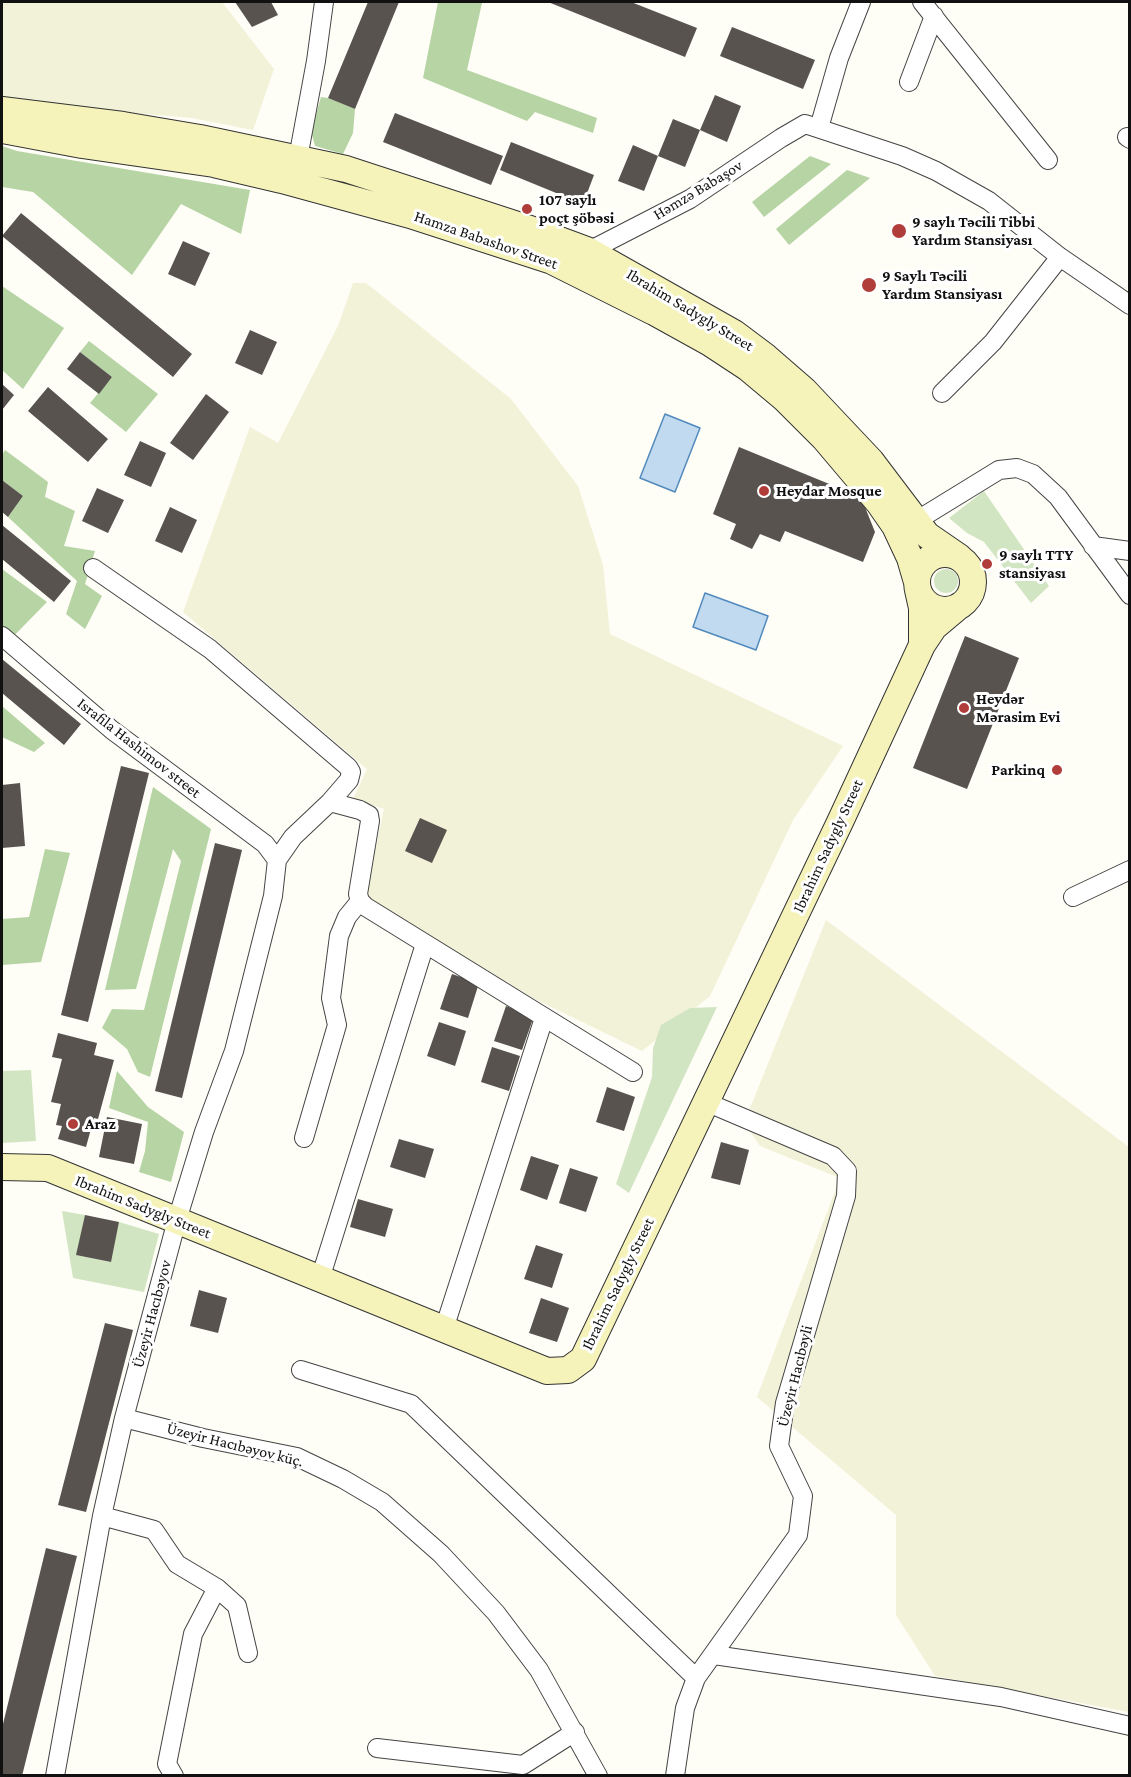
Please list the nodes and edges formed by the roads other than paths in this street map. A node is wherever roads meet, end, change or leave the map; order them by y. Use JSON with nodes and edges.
{"nodes":[{"id":1,"x":313,"y":2,"type":"edge"},
{"id":2,"x":324,"y":2,"type":"edge"},
{"id":3,"x":861,"y":2,"type":"edge"},
{"id":4,"x":922,"y":2,"type":"edge"},
{"id":5,"x":934,"y":16,"type":"junction"},
{"id":6,"x":319,"y":28,"type":"junction"},
{"id":7,"x":909,"y":82,"type":"dead end"},
{"id":8,"x":2,"y":110,"type":"edge"},
{"id":9,"x":812,"y":126,"type":"junction"},
{"id":10,"x":2,"y":130,"type":"edge"},
{"id":11,"x":298,"y":158,"type":"junction"},
{"id":12,"x":1048,"y":160,"type":"dead end"},
{"id":13,"x":589,"y":251,"type":"junction"},
{"id":14,"x":1060,"y":257,"type":"junction"},
{"id":15,"x":552,"y":261,"type":"junction"},
{"id":16,"x":1128,"y":302,"type":"edge"},
{"id":17,"x":942,"y":393,"type":"dead end"},
{"id":18,"x":916,"y":521,"type":"junction"},
{"id":19,"x":1093,"y":546,"type":"junction"},
{"id":20,"x":1130,"y":551,"type":"edge"},
{"id":21,"x":959,"y":557,"type":"junction"},
{"id":22,"x":93,"y":568,"type":"dead end"},
{"id":23,"x":917,"y":586,"type":"junction"},
{"id":24,"x":1130,"y":595,"type":"edge"},
{"id":25,"x":959,"y":606,"type":"junction"},
{"id":26,"x":2,"y":636,"type":"edge"},
{"id":27,"x":922,"y":645,"type":"junction"},
{"id":28,"x":330,"y":802,"type":"junction"},
{"id":29,"x":276,"y":860,"type":"junction"},
{"id":30,"x":1130,"y":870,"type":"edge"},
{"id":31,"x":1073,"y":897,"type":"dead end"},
{"id":32,"x":360,"y":901,"type":"junction"},
{"id":33,"x":425,"y":944,"type":"junction"},
{"id":34,"x":544,"y":1018,"type":"junction"},
{"id":35,"x":633,"y":1072,"type":"dead end"},
{"id":36,"x":706,"y":1102,"type":"junction"},
{"id":37,"x":304,"y":1138,"type":"dead end"},
{"id":38,"x":2,"y":1167,"type":"edge"},
{"id":39,"x":177,"y":1220,"type":"junction"},
{"id":40,"x":320,"y":1278,"type":"junction"},
{"id":41,"x":444,"y":1329,"type":"junction"},
{"id":42,"x":301,"y":1370,"type":"dead end"},
{"id":43,"x":124,"y":1418,"type":"junction"},
{"id":44,"x":102,"y":1516,"type":"junction"},
{"id":45,"x":217,"y":1588,"type":"junction"},
{"id":46,"x":248,"y":1653,"type":"dead end"},
{"id":47,"x":714,"y":1654,"type":"junction"},
{"id":48,"x":696,"y":1678,"type":"junction"},
{"id":49,"x":1130,"y":1726,"type":"edge"},
{"id":50,"x":575,"y":1732,"type":"junction"},
{"id":51,"x":377,"y":1748,"type":"dead end"},
{"id":52,"x":55,"y":1776,"type":"edge"},
{"id":53,"x":174,"y":1776,"type":"edge"},
{"id":54,"x":598,"y":1776,"type":"edge"},
{"id":55,"x":675,"y":1776,"type":"edge"}],
"edges":[{"from":1,"to":6,"type":"street"},
{"from":2,"to":6,"type":"street"},
{"from":3,"to":9,"type":"street"},
{"from":4,"to":5,"type":"street"},
{"from":5,"to":7,"type":"street"},
{"from":5,"to":12,"type":"street"},
{"from":6,"to":11,"type":"street"},
{"from":8,"to":11,"type":"street","name":"Hamza Babashov Street"},
{"from":9,"to":13,"type":"street","name":"Həmzə Babaşov"},
{"from":9,"to":14,"type":"street"},
{"from":10,"to":15,"type":"street","name":"Hamza Babashov Street"},
{"from":11,"to":13,"type":"street","name":"Hamza Babashov Street"},
{"from":13,"to":15,"type":"street","name":"Həmzə Babaşov"},
{"from":13,"to":18,"type":"street","name":"Ibrahim Sadygly Street"},
{"from":14,"to":16,"type":"street"},
{"from":14,"to":17,"type":"street"},
{"from":15,"to":23,"type":"street","name":"Hamza Babashov Street"},
{"from":18,"to":19,"type":"street"},
{"from":18,"to":21,"type":"street","name":"Ibrahim Sadygly Street"},
{"from":19,"to":20,"type":"street"},
{"from":19,"to":24,"type":"street"},
{"from":21,"to":23,"type":"street"},
{"from":21,"to":25,"type":"street"},
{"from":22,"to":28,"type":"street"},
{"from":23,"to":25,"type":"street"},
{"from":23,"to":27,"type":"street","name":"Hamza Babashov Street"},
{"from":25,"to":27,"type":"street"},
{"from":26,"to":29,"type":"street","name":"Israfila Hashimov street"},
{"from":27,"to":36,"type":"street","name":"Ibrahim Sadygly Street"},
{"from":28,"to":29,"type":"street"},
{"from":28,"to":32,"type":"street"},
{"from":29,"to":39,"type":"street","name":"Üzeyir Hacıbəyov"},
{"from":30,"to":31,"type":"street"},
{"from":32,"to":33,"type":"street"},
{"from":32,"to":37,"type":"street"},
{"from":33,"to":34,"type":"street"},
{"from":33,"to":40,"type":"street"},
{"from":34,"to":35,"type":"street"},
{"from":34,"to":41,"type":"street"},
{"from":36,"to":41,"type":"street","name":"Ibrahim Sadygly Street"},
{"from":36,"to":47,"type":"street","name":"Üzeyir Hacıbəyli"},
{"from":38,"to":39,"type":"street","name":"Ibrahim Sadygly Street"},
{"from":39,"to":40,"type":"street","name":"Ibrahim Sadygly Street"},
{"from":39,"to":43,"type":"street","name":"Üzeyir Hacıbəyov"},
{"from":40,"to":41,"type":"street","name":"Ibrahim Sadygly Street"},
{"from":42,"to":48,"type":"street"},
{"from":43,"to":44,"type":"street","name":"Üzeyir Hacıbəyov"},
{"from":43,"to":50,"type":"street","name":"Üzeyir Hacıbəyov küç."},
{"from":44,"to":45,"type":"street"},
{"from":44,"to":52,"type":"street","name":"Üzeyir Hacıbəyov"},
{"from":45,"to":46,"type":"street"},
{"from":45,"to":53,"type":"street"},
{"from":47,"to":48,"type":"street","name":"Üzeyir Hacıbəyli"},
{"from":47,"to":49,"type":"street"},
{"from":48,"to":55,"type":"street","name":"Üzeyir Hacıbəyli"},
{"from":50,"to":51,"type":"street"},
{"from":50,"to":54,"type":"street","name":"Üzeyir Hacıbəyov küç."}]}
